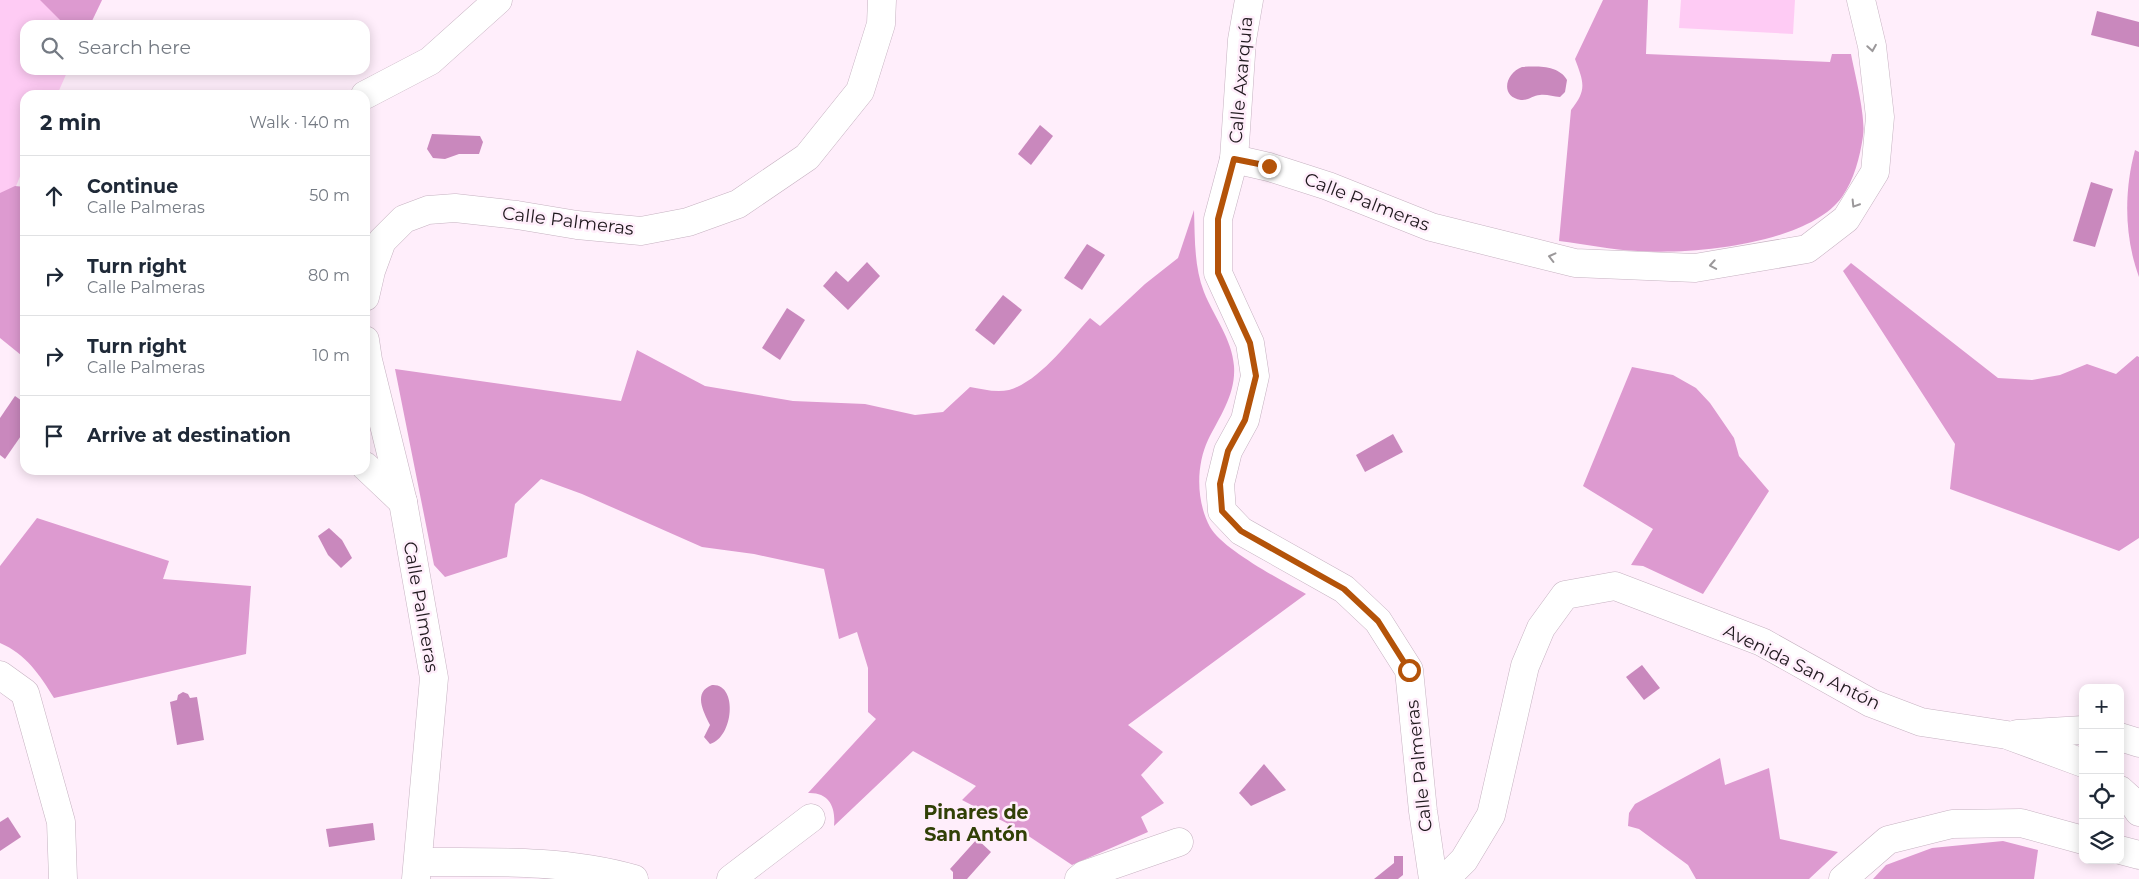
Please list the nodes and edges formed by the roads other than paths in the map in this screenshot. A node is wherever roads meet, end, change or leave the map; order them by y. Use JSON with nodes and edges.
{"nodes":[{"id":1,"x":498,"y":0,"type":"edge"},
{"id":2,"x":882,"y":0,"type":"edge"},
{"id":3,"x":1249,"y":0,"type":"edge"},
{"id":4,"x":1861,"y":0,"type":"edge"},
{"id":5,"x":370,"y":92,"type":"edge"},
{"id":6,"x":1234,"y":159,"type":"junction"},
{"id":7,"x":370,"y":275,"type":"edge"},
{"id":8,"x":370,"y":368,"type":"edge"},
{"id":9,"x":370,"y":471,"type":"edge"},
{"id":10,"x":403,"y":502,"type":"junction"},
{"id":11,"x":0,"y":674,"type":"edge"},
{"id":12,"x":2079,"y":730,"type":"edge"},
{"id":13,"x":2006,"y":735,"type":"junction"},
{"id":14,"x":2124,"y":738,"type":"edge"},
{"id":15,"x":2139,"y":743,"type":"edge"},
{"id":16,"x":2079,"y":762,"type":"edge"},
{"id":17,"x":2124,"y":794,"type":"edge"},
{"id":18,"x":2139,"y":812,"type":"edge"},
{"id":19,"x":811,"y":818,"type":"dead end"},
{"id":20,"x":2079,"y":839,"type":"edge"},
{"id":21,"x":1179,"y":842,"type":"dead end"},
{"id":22,"x":2124,"y":851,"type":"edge"},
{"id":23,"x":2139,"y":855,"type":"edge"},
{"id":24,"x":417,"y":870,"type":"edge"},
{"id":25,"x":63,"y":879,"type":"edge"},
{"id":26,"x":634,"y":879,"type":"edge"},
{"id":27,"x":731,"y":879,"type":"edge"},
{"id":28,"x":1079,"y":879,"type":"edge"},
{"id":29,"x":1434,"y":879,"type":"edge"},
{"id":30,"x":1445,"y":879,"type":"edge"},
{"id":31,"x":1843,"y":879,"type":"edge"}],
"edges":[{"from":1,"to":5,"type":"street"},
{"from":2,"to":7,"type":"street","name":"Calle Palmeras"},
{"from":3,"to":6,"type":"street","name":"Calle Axarquía"},
{"from":4,"to":6,"type":"street","name":"Calle Palmeras","one_way":true},
{"from":6,"to":29,"type":"street","name":"Calle Palmeras"},
{"from":8,"to":10,"type":"street","name":"Calle Palmeras"},
{"from":9,"to":10,"type":"street"},
{"from":10,"to":24,"type":"street","name":"Calle Palmeras"},
{"from":11,"to":25,"type":"street"},
{"from":12,"to":13,"type":"street"},
{"from":13,"to":16,"type":"street","name":"Avenida San Antón"},
{"from":13,"to":30,"type":"street","name":"Avenida San Antón"},
{"from":14,"to":15,"type":"street"},
{"from":17,"to":18,"type":"street"},
{"from":19,"to":27,"type":"street"},
{"from":20,"to":31,"type":"street"},
{"from":21,"to":28,"type":"street"},
{"from":22,"to":23,"type":"street"},
{"from":24,"to":26,"type":"street"}]}
